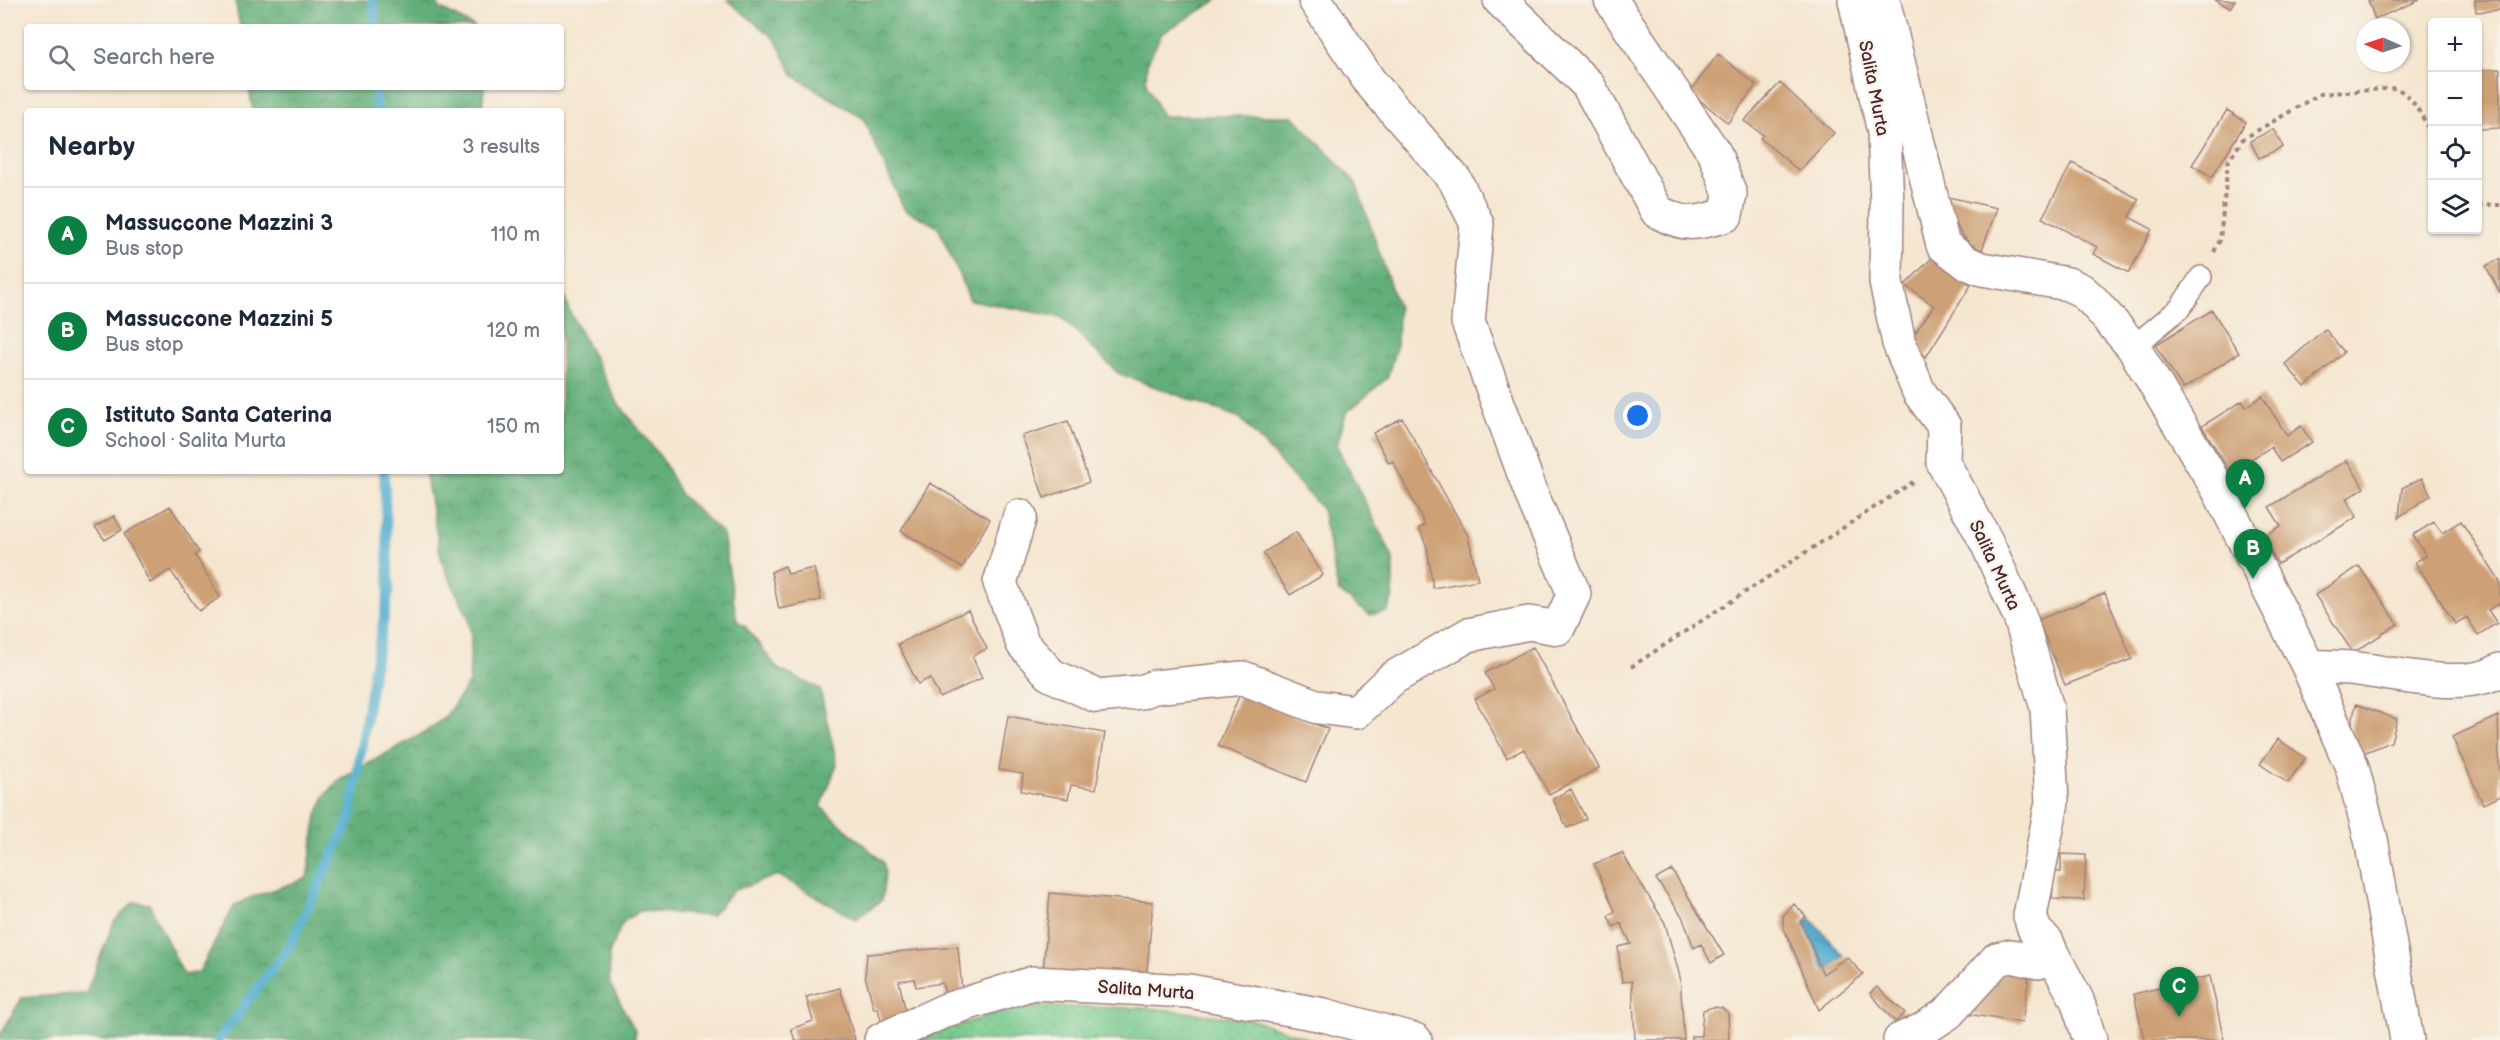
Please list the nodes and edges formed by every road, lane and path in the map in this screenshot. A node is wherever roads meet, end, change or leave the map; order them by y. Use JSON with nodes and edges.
{"nodes":[{"id":1,"x":1315,"y":0,"type":"edge"},
{"id":2,"x":1500,"y":0,"type":"edge"},
{"id":3,"x":1611,"y":0,"type":"edge"},
{"id":4,"x":1856,"y":0,"type":"edge"},
{"id":5,"x":1883,"y":0,"type":"edge"},
{"id":6,"x":2428,"y":127,"type":"edge"},
{"id":7,"x":2482,"y":205,"type":"edge"},
{"id":8,"x":2500,"y":205,"type":"edge"},
{"id":9,"x":2201,"y":277,"type":"joint"},
{"id":10,"x":2133,"y":347,"type":"junction"},
{"id":11,"x":1943,"y":462,"type":"junction"},
{"id":12,"x":1020,"y":516,"type":"dead end"},
{"id":13,"x":2308,"y":666,"type":"junction"},
{"id":14,"x":1631,"y":667,"type":"dead end"},
{"id":15,"x":2500,"y":670,"type":"edge"},
{"id":16,"x":2052,"y":954,"type":"junction"},
{"id":17,"x":881,"y":1040,"type":"edge"},
{"id":18,"x":1415,"y":1040,"type":"edge"},
{"id":19,"x":1900,"y":1040,"type":"edge"},
{"id":20,"x":2090,"y":1040,"type":"edge"},
{"id":21,"x":2407,"y":1040,"type":"edge"}],
"edges":[{"from":1,"to":12,"type":"street"},
{"from":2,"to":3,"type":"street"},
{"from":4,"to":11,"type":"street","name":"Salita Murta"},
{"from":5,"to":10,"type":"street"},
{"from":6,"to":9,"type":"path"},
{"from":7,"to":8,"type":"path"},
{"from":9,"to":10,"type":"lane"},
{"from":10,"to":13,"type":"street"},
{"from":11,"to":14,"type":"path"},
{"from":11,"to":16,"type":"street","name":"Salita Murta"},
{"from":13,"to":15,"type":"street"},
{"from":13,"to":21,"type":"street"},
{"from":16,"to":19,"type":"street"},
{"from":16,"to":20,"type":"street","name":"Salita Murta"},
{"from":17,"to":18,"type":"street","name":"Salita Murta"}]}
